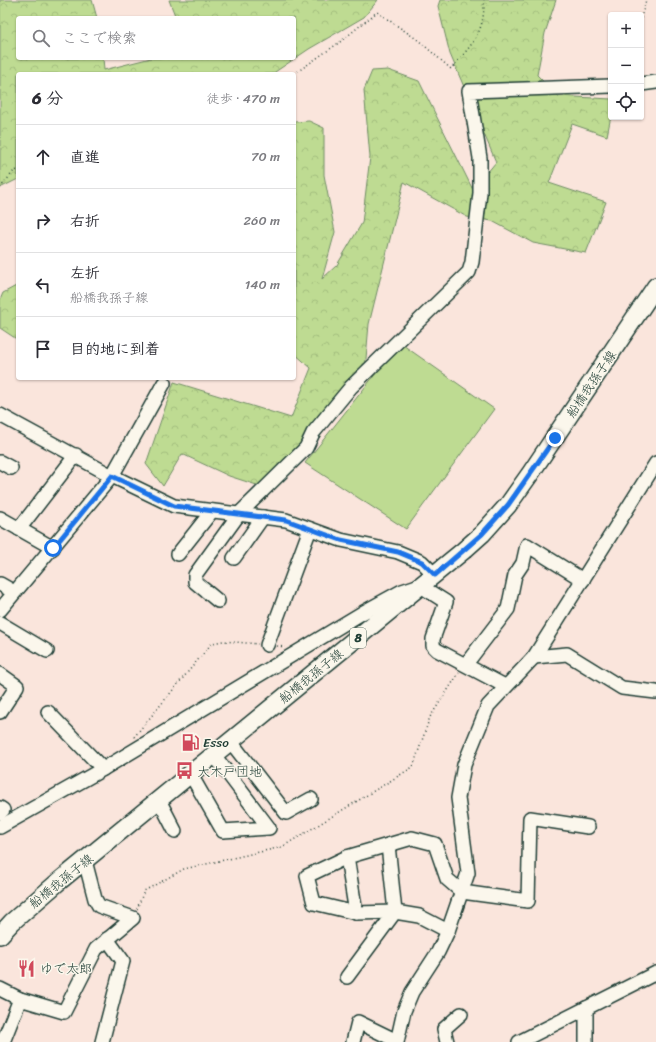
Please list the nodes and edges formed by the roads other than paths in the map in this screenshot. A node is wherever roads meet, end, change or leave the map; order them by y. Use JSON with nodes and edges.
{"nodes":[{"id":1,"x":656,"y":82,"type":"edge"},
{"id":2,"x":644,"y":84,"type":"edge"},
{"id":3,"x":608,"y":86,"type":"edge"},
{"id":4,"x":656,"y":286,"type":"edge"},
{"id":5,"x":164,"y":383,"type":"dead end"},
{"id":6,"x":0,"y":415,"type":"edge"},
{"id":7,"x":76,"y":455,"type":"junction"},
{"id":8,"x":656,"y":464,"type":"edge"},
{"id":9,"x":112,"y":476,"type":"junction"},
{"id":10,"x":212,"y":511,"type":"junction"},
{"id":11,"x":239,"y":514,"type":"junction"},
{"id":12,"x":263,"y":517,"type":"junction"},
{"id":13,"x":0,"y":518,"type":"edge"},
{"id":14,"x":19,"y":529,"type":"junction"},
{"id":15,"x":310,"y":529,"type":"junction"},
{"id":16,"x":53,"y":548,"type":"junction"},
{"id":17,"x":178,"y":554,"type":"dead end"},
{"id":18,"x":234,"y":558,"type":"dead end"},
{"id":19,"x":429,"y":579,"type":"junction"},
{"id":20,"x":583,"y":580,"type":"junction"},
{"id":21,"x":0,"y":584,"type":"edge"},
{"id":22,"x":14,"y":592,"type":"junction"},
{"id":23,"x":218,"y":601,"type":"dead end"},
{"id":24,"x":0,"y":610,"type":"edge"},
{"id":25,"x":0,"y":623,"type":"edge"},
{"id":26,"x":267,"y":645,"type":"road end"},
{"id":27,"x":47,"y":651,"type":"dead end"},
{"id":28,"x":534,"y":657,"type":"junction"},
{"id":29,"x":466,"y":664,"type":"junction"},
{"id":30,"x":0,"y":674,"type":"edge"},
{"id":31,"x":505,"y":686,"type":"junction"},
{"id":32,"x":656,"y":692,"type":"edge"},
{"id":33,"x":0,"y":712,"type":"edge"},
{"id":34,"x":48,"y":712,"type":"dead end"},
{"id":35,"x":231,"y":742,"type":"junction"},
{"id":36,"x":214,"y":755,"type":"junction"},
{"id":37,"x":103,"y":769,"type":"junction"},
{"id":38,"x":191,"y":775,"type":"junction"},
{"id":39,"x":311,"y":799,"type":"dead end"},
{"id":40,"x":159,"y":800,"type":"junction"},
{"id":41,"x":0,"y":808,"type":"edge"},
{"id":42,"x":0,"y":813,"type":"edge"},
{"id":43,"x":0,"y":827,"type":"edge"},
{"id":44,"x":588,"y":828,"type":"dead end"},
{"id":45,"x":175,"y":831,"type":"dead end"},
{"id":46,"x":388,"y":845,"type":"junction"},
{"id":47,"x":347,"y":857,"type":"junction"},
{"id":48,"x":85,"y":861,"type":"junction"},
{"id":49,"x":462,"y":892,"type":"junction"},
{"id":50,"x":395,"y":912,"type":"junction"},
{"id":51,"x":356,"y":913,"type":"junction"},
{"id":52,"x":448,"y":931,"type":"junction"},
{"id":53,"x":0,"y":935,"type":"edge"},
{"id":54,"x":107,"y":939,"type":"junction"},
{"id":55,"x":656,"y":973,"type":"edge"},
{"id":56,"x":347,"y":976,"type":"dead end"},
{"id":57,"x":0,"y":989,"type":"edge"},
{"id":58,"x":20,"y":999,"type":"junction"},
{"id":59,"x":586,"y":1008,"type":"junction"},
{"id":60,"x":461,"y":1014,"type":"dead end"},
{"id":61,"x":526,"y":1040,"type":"edge"},
{"id":62,"x":3,"y":1042,"type":"edge"},
{"id":63,"x":102,"y":1042,"type":"edge"},
{"id":64,"x":353,"y":1042,"type":"edge"},
{"id":65,"x":397,"y":1042,"type":"edge"},
{"id":66,"x":448,"y":1042,"type":"edge"},
{"id":67,"x":586,"y":1042,"type":"edge"}],
"edges":[{"from":1,"to":2,"type":"street"},
{"from":3,"to":11,"type":"street"},
{"from":4,"to":19,"type":"main road","name":"船橋我孫子線","number":"8"},
{"from":5,"to":9,"type":"street"},
{"from":6,"to":7,"type":"street"},
{"from":7,"to":9,"type":"street"},
{"from":7,"to":14,"type":"street"},
{"from":8,"to":20,"type":"street"},
{"from":9,"to":10,"type":"street"},
{"from":9,"to":16,"type":"street"},
{"from":10,"to":11,"type":"street"},
{"from":10,"to":17,"type":"street"},
{"from":11,"to":12,"type":"street"},
{"from":11,"to":23,"type":"street"},
{"from":12,"to":15,"type":"street"},
{"from":12,"to":18,"type":"street"},
{"from":13,"to":14,"type":"street"},
{"from":14,"to":16,"type":"street"},
{"from":15,"to":19,"type":"street"},
{"from":15,"to":26,"type":"street"},
{"from":16,"to":22,"type":"street"},
{"from":19,"to":29,"type":"street"},
{"from":19,"to":35,"type":"main road","name":"船橋我孫子線","number":"8"},
{"from":19,"to":37,"type":"street"},
{"from":20,"to":28,"type":"street"},
{"from":20,"to":29,"type":"street"},
{"from":21,"to":22,"type":"street"},
{"from":22,"to":24,"type":"street"},
{"from":25,"to":27,"type":"street"},
{"from":28,"to":31,"type":"street"},
{"from":28,"to":32,"type":"street"},
{"from":29,"to":31,"type":"street"},
{"from":30,"to":33,"type":"street"},
{"from":31,"to":49,"type":"street"},
{"from":34,"to":37,"type":"street"},
{"from":35,"to":36,"type":"main road","name":"船橋我孫子線","number":"8"},
{"from":35,"to":39,"type":"street"},
{"from":36,"to":38,"type":"main road","name":"船橋我孫子線","number":"8"},
{"from":36,"to":38,"type":"street"},
{"from":37,"to":43,"type":"street"},
{"from":38,"to":40,"type":"main road","name":"船橋我孫子線","number":"8"},
{"from":40,"to":45,"type":"street"},
{"from":40,"to":48,"type":"main road","name":"船橋我孫子線","number":"8"},
{"from":41,"to":42,"type":"street"},
{"from":44,"to":49,"type":"street"},
{"from":46,"to":47,"type":"street"},
{"from":46,"to":49,"type":"street"},
{"from":46,"to":50,"type":"street"},
{"from":47,"to":51,"type":"street"},
{"from":47,"to":51,"type":"street"},
{"from":48,"to":53,"type":"main road","name":"船橋我孫子線","number":"8"},
{"from":48,"to":54,"type":"street"},
{"from":49,"to":52,"type":"street"},
{"from":50,"to":51,"type":"street"},
{"from":50,"to":52,"type":"street"},
{"from":50,"to":56,"type":"street"},
{"from":52,"to":65,"type":"street"},
{"from":54,"to":58,"type":"street"},
{"from":54,"to":63,"type":"street"},
{"from":55,"to":59,"type":"street"},
{"from":57,"to":58,"type":"street"},
{"from":58,"to":62,"type":"street"},
{"from":59,"to":61,"type":"street"},
{"from":59,"to":67,"type":"street"},
{"from":60,"to":66,"type":"street"},
{"from":64,"to":65,"type":"street"}]}
